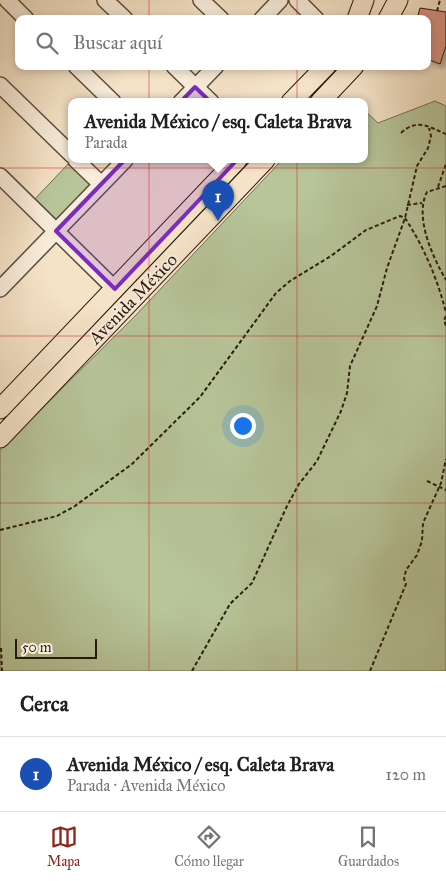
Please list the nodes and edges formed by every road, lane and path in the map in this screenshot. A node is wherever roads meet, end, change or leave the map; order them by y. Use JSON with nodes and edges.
{"nodes":[{"id":1,"x":7,"y":0,"type":"edge"},
{"id":2,"x":105,"y":0,"type":"edge"},
{"id":3,"x":201,"y":0,"type":"edge"},
{"id":4,"x":280,"y":0,"type":"edge"},
{"id":5,"x":297,"y":0,"type":"edge"},
{"id":6,"x":364,"y":0,"type":"edge"},
{"id":7,"x":398,"y":0,"type":"edge"},
{"id":8,"x":440,"y":0,"type":"edge"},
{"id":9,"x":437,"y":11,"type":"dead end"},
{"id":10,"x":22,"y":15,"type":"edge"},
{"id":11,"x":120,"y":15,"type":"edge"},
{"id":12,"x":217,"y":15,"type":"edge"},
{"id":13,"x":266,"y":15,"type":"edge"},
{"id":14,"x":312,"y":15,"type":"edge"},
{"id":15,"x":358,"y":15,"type":"edge"},
{"id":16,"x":390,"y":15,"type":"edge"},
{"id":17,"x":80,"y":70,"type":"edge"},
{"id":18,"x":178,"y":70,"type":"edge"},
{"id":19,"x":212,"y":70,"type":"edge"},
{"id":20,"x":322,"y":70,"type":"edge"},
{"id":21,"x":350,"y":70,"type":"edge"},
{"id":22,"x":0,"y":85,"type":"edge"},
{"id":23,"x":195,"y":87,"type":"junction"},
{"id":24,"x":109,"y":98,"type":"edge"},
{"id":25,"x":185,"y":98,"type":"edge"},
{"id":26,"x":207,"y":98,"type":"edge"},
{"id":27,"x":295,"y":98,"type":"edge"},
{"id":28,"x":324,"y":98,"type":"edge"},
{"id":29,"x":429,"y":128,"type":"junction"},
{"id":30,"x":401,"y":133,"type":"dead end"},
{"id":31,"x":446,"y":134,"type":"edge"},
{"id":32,"x":68,"y":151,"type":"edge"},
{"id":33,"x":79,"y":163,"type":"edge"},
{"id":34,"x":122,"y":163,"type":"edge"},
{"id":35,"x":234,"y":163,"type":"edge"},
{"id":36,"x":262,"y":163,"type":"edge"},
{"id":37,"x":446,"y":164,"type":"edge"},
{"id":38,"x":0,"y":176,"type":"edge"},
{"id":39,"x":101,"y":184,"type":"junction"},
{"id":40,"x":446,"y":186,"type":"edge"},
{"id":41,"x":438,"y":187,"type":"junction"},
{"id":42,"x":423,"y":202,"type":"junction"},
{"id":43,"x":407,"y":205,"type":"junction"},
{"id":44,"x":405,"y":218,"type":"junction"},
{"id":45,"x":56,"y":231,"type":"junction"},
{"id":46,"x":3,"y":279,"type":"edge"},
{"id":47,"x":446,"y":280,"type":"edge"},
{"id":48,"x":115,"y":289,"type":"junction"},
{"id":49,"x":446,"y":315,"type":"edge"},
{"id":50,"x":446,"y":326,"type":"edge"},
{"id":51,"x":0,"y":409,"type":"edge"},
{"id":52,"x":0,"y":438,"type":"edge"},
{"id":53,"x":446,"y":459,"type":"edge"},
{"id":54,"x":427,"y":481,"type":"dead end"},
{"id":55,"x":439,"y":488,"type":"junction"},
{"id":56,"x":446,"y":490,"type":"edge"},
{"id":57,"x":0,"y":530,"type":"edge"},
{"id":58,"x":1,"y":648,"type":"dead end"},
{"id":59,"x":2,"y":671,"type":"edge"},
{"id":60,"x":192,"y":671,"type":"edge"},
{"id":61,"x":370,"y":671,"type":"edge"}],
"edges":[{"from":1,"to":10,"type":"street"},
{"from":2,"to":11,"type":"street"},
{"from":3,"to":12,"type":"street"},
{"from":4,"to":13,"type":"street"},
{"from":5,"to":14,"type":"street"},
{"from":6,"to":15,"type":"main road"},
{"from":7,"to":16,"type":"main road"},
{"from":8,"to":9,"type":"path"},
{"from":17,"to":24,"type":"street"},
{"from":18,"to":23,"type":"street"},
{"from":19,"to":23,"type":"street"},
{"from":20,"to":27,"type":"main road"},
{"from":21,"to":28,"type":"main road"},
{"from":22,"to":32,"type":"street"},
{"from":23,"to":25,"type":"street"},
{"from":23,"to":26,"type":"street"},
{"from":29,"to":30,"type":"path"},
{"from":29,"to":31,"type":"path"},
{"from":29,"to":43,"type":"path"},
{"from":33,"to":39,"type":"street"},
{"from":34,"to":39,"type":"street"},
{"from":35,"to":48,"type":"main road","name":"Avenida México"},
{"from":36,"to":52,"type":"main road","name":"Avenida México"},
{"from":37,"to":41,"type":"path"},
{"from":38,"to":45,"type":"street"},
{"from":39,"to":45,"type":"street"},
{"from":40,"to":41,"type":"path"},
{"from":41,"to":42,"type":"path"},
{"from":42,"to":43,"type":"path"},
{"from":42,"to":47,"type":"path"},
{"from":43,"to":44,"type":"path"},
{"from":44,"to":49,"type":"path"},
{"from":44,"to":57,"type":"path"},
{"from":44,"to":60,"type":"path"},
{"from":45,"to":46,"type":"street"},
{"from":45,"to":48,"type":"street"},
{"from":48,"to":51,"type":"main road","name":"Avenida México"},
{"from":49,"to":50,"type":"path"},
{"from":53,"to":55,"type":"path"},
{"from":54,"to":55,"type":"path"},
{"from":55,"to":56,"type":"path"},
{"from":55,"to":61,"type":"path"},
{"from":58,"to":59,"type":"path"}]}
